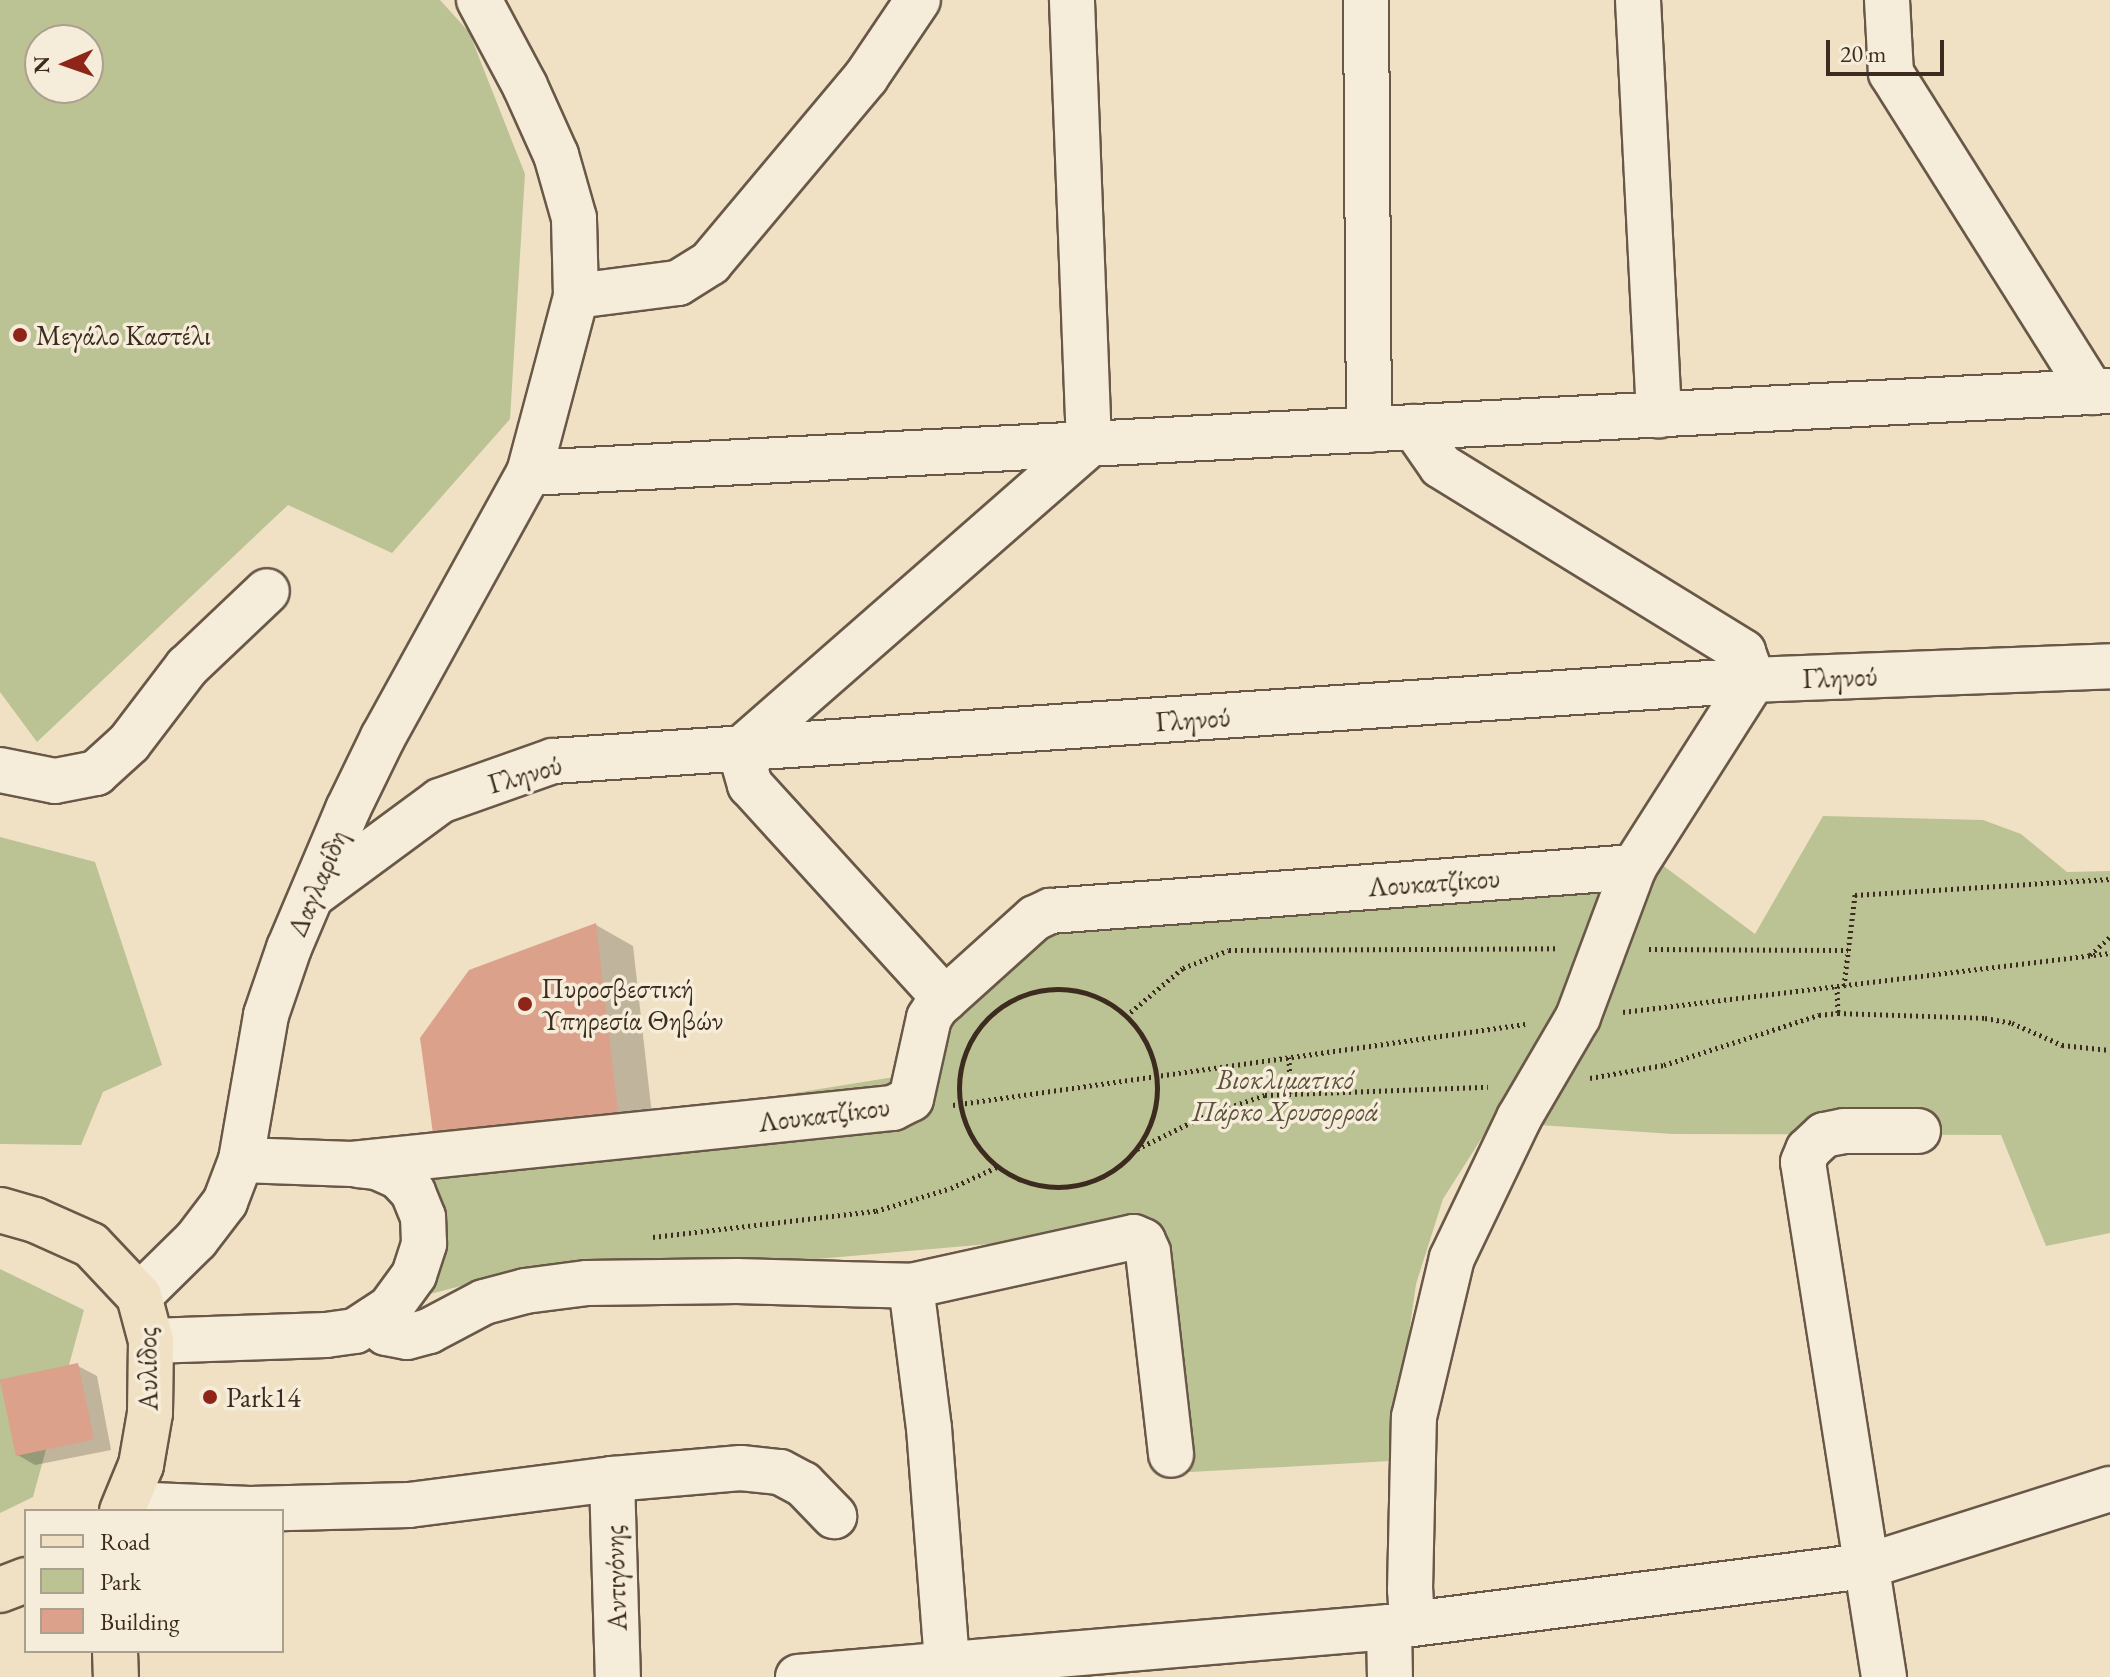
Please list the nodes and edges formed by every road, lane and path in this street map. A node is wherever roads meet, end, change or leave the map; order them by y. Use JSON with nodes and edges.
{"nodes":[{"id":1,"x":479,"y":0,"type":"edge"},
{"id":2,"x":918,"y":0,"type":"edge"},
{"id":3,"x":1072,"y":0,"type":"edge"},
{"id":4,"x":1366,"y":0,"type":"edge"},
{"id":5,"x":1638,"y":0,"type":"edge"},
{"id":6,"x":1887,"y":0,"type":"edge"},
{"id":7,"x":576,"y":296,"type":"junction"},
{"id":8,"x":2101,"y":392,"type":"edge"},
{"id":9,"x":1659,"y":415,"type":"junction"},
{"id":10,"x":1414,"y":427,"type":"junction"},
{"id":11,"x":1369,"y":430,"type":"junction"},
{"id":12,"x":1089,"y":444,"type":"junction"},
{"id":13,"x":529,"y":473,"type":"junction"},
{"id":14,"x":267,"y":591,"type":"dead end"},
{"id":15,"x":2110,"y":666,"type":"edge"},
{"id":16,"x":1753,"y":680,"type":"junction"},
{"id":17,"x":740,"y":750,"type":"junction"},
{"id":18,"x":0,"y":770,"type":"edge"},
{"id":19,"x":1634,"y":867,"type":"junction"},
{"id":20,"x":2110,"y":879,"type":"edge"},
{"id":21,"x":314,"y":894,"type":"junction"},
{"id":22,"x":2110,"y":937,"type":"edge"},
{"id":23,"x":1605,"y":949,"type":"junction"},
{"id":24,"x":1848,"y":950,"type":"junction"},
{"id":25,"x":2089,"y":955,"type":"dead end"},
{"id":26,"x":945,"y":999,"type":"junction"},
{"id":27,"x":1838,"y":1013,"type":"junction"},
{"id":28,"x":1126,"y":1016,"type":"junction"},
{"id":29,"x":2110,"y":1050,"type":"edge"},
{"id":30,"x":1289,"y":1057,"type":"dead end"},
{"id":31,"x":1540,"y":1083,"type":"junction"},
{"id":32,"x":1290,"y":1093,"type":"junction"},
{"id":33,"x":1918,"y":1131,"type":"dead end"},
{"id":34,"x":1137,"y":1149,"type":"junction"},
{"id":35,"x":241,"y":1160,"type":"junction"},
{"id":36,"x":352,"y":1164,"type":"junction"},
{"id":37,"x":997,"y":1167,"type":"junction"},
{"id":38,"x":0,"y":1210,"type":"edge"},
{"id":39,"x":644,"y":1238,"type":"dead end"},
{"id":40,"x":911,"y":1286,"type":"junction"},
{"id":41,"x":139,"y":1296,"type":"junction"},
{"id":42,"x":372,"y":1320,"type":"junction"},
{"id":43,"x":151,"y":1341,"type":"junction"},
{"id":44,"x":1171,"y":1455,"type":"dead end"},
{"id":45,"x":612,"y":1479,"type":"junction"},
{"id":46,"x":2110,"y":1489,"type":"edge"},
{"id":47,"x":124,"y":1507,"type":"edge"},
{"id":48,"x":834,"y":1516,"type":"dead end"},
{"id":49,"x":1867,"y":1566,"type":"junction"},
{"id":50,"x":24,"y":1581,"type":"edge"},
{"id":51,"x":0,"y":1590,"type":"edge"},
{"id":52,"x":1401,"y":1626,"type":"junction"},
{"id":53,"x":115,"y":1653,"type":"edge"},
{"id":54,"x":948,"y":1671,"type":"edge"},
{"id":55,"x":116,"y":1677,"type":"edge"},
{"id":56,"x":618,"y":1677,"type":"edge"},
{"id":57,"x":798,"y":1677,"type":"edge"},
{"id":58,"x":1390,"y":1677,"type":"edge"},
{"id":59,"x":1884,"y":1677,"type":"edge"}],
"edges":[{"from":1,"to":7,"type":"street","name":"Δαγλαρίδη"},
{"from":2,"to":7,"type":"street"},
{"from":3,"to":12,"type":"street"},
{"from":4,"to":11,"type":"street"},
{"from":5,"to":9,"type":"street"},
{"from":6,"to":8,"type":"street"},
{"from":7,"to":13,"type":"street","name":"Δαγλαρίδη"},
{"from":8,"to":9,"type":"street"},
{"from":9,"to":10,"type":"street"},
{"from":10,"to":11,"type":"street"},
{"from":10,"to":16,"type":"street"},
{"from":11,"to":12,"type":"street"},
{"from":12,"to":13,"type":"street"},
{"from":12,"to":17,"type":"street"},
{"from":13,"to":21,"type":"street","name":"Δαγλαρίδη"},
{"from":14,"to":18,"type":"street"},
{"from":15,"to":16,"type":"street","name":"Γληνού"},
{"from":16,"to":17,"type":"street","name":"Γληνού"},
{"from":16,"to":19,"type":"street"},
{"from":17,"to":21,"type":"street","name":"Γληνού"},
{"from":17,"to":26,"type":"street"},
{"from":19,"to":23,"type":"street"},
{"from":19,"to":26,"type":"street","name":"Λουκατζίκου"},
{"from":20,"to":24,"type":"path"},
{"from":21,"to":35,"type":"street","name":"Δαγλαρίδη"},
{"from":22,"to":25,"type":"path"},
{"from":23,"to":24,"type":"path"},
{"from":23,"to":28,"type":"path"},
{"from":23,"to":31,"type":"street"},
{"from":24,"to":27,"type":"path"},
{"from":26,"to":36,"type":"street","name":"Λουκατζίκου"},
{"from":27,"to":29,"type":"path"},
{"from":27,"to":31,"type":"path"},
{"from":28,"to":34,"type":"path"},
{"from":28,"to":37,"type":"path"},
{"from":30,"to":32,"type":"path"},
{"from":31,"to":32,"type":"path"},
{"from":31,"to":52,"type":"street"},
{"from":32,"to":34,"type":"path"},
{"from":33,"to":49,"type":"street"},
{"from":34,"to":37,"type":"path"},
{"from":35,"to":36,"type":"street","name":"Λουκατζίκου"},
{"from":35,"to":41,"type":"street","name":"Δαγλαρίδη"},
{"from":36,"to":42,"type":"street"},
{"from":37,"to":39,"type":"path"},
{"from":38,"to":41,"type":"main road","name":"Αυλίδος"},
{"from":40,"to":42,"type":"street"},
{"from":40,"to":44,"type":"street"},
{"from":40,"to":54,"type":"street"},
{"from":41,"to":43,"type":"main road","name":"Αυλίδος"},
{"from":42,"to":43,"type":"street"},
{"from":43,"to":47,"type":"main road","name":"Αυλίδος"},
{"from":45,"to":47,"type":"street"},
{"from":45,"to":48,"type":"street"},
{"from":45,"to":56,"type":"street","name":"Αντιγόνης"},
{"from":46,"to":49,"type":"street"},
{"from":49,"to":52,"type":"street"},
{"from":49,"to":59,"type":"street"},
{"from":50,"to":51,"type":"main road"},
{"from":52,"to":54,"type":"street"},
{"from":52,"to":58,"type":"street"},
{"from":53,"to":55,"type":"main road"},
{"from":54,"to":57,"type":"street"}]}
